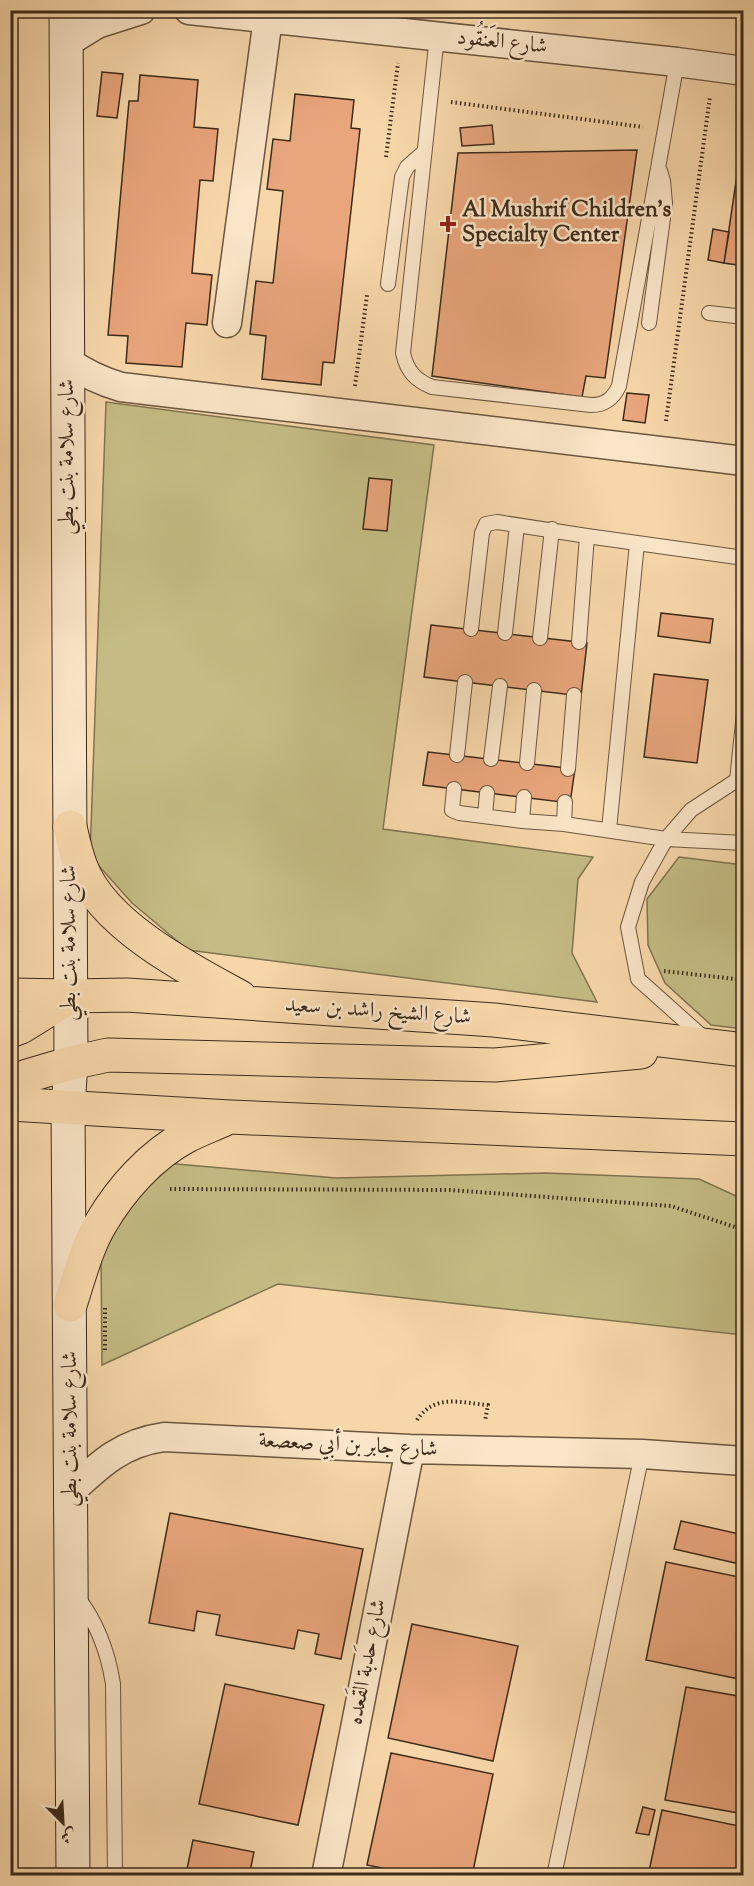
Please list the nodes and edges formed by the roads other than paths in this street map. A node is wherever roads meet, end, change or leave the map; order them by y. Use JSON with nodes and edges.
{"nodes":[{"id":1,"x":66,"y":10,"type":"edge"},
{"id":2,"x":141,"y":10,"type":"edge"},
{"id":3,"x":189,"y":10,"type":"edge"},
{"id":4,"x":268,"y":18,"type":"junction"},
{"id":5,"x":436,"y":36,"type":"junction"},
{"id":6,"x":66,"y":43,"type":"junction"},
{"id":7,"x":677,"y":62,"type":"junction"},
{"id":8,"x":744,"y":71,"type":"edge"},
{"id":9,"x":424,"y":152,"type":"junction"},
{"id":10,"x":658,"y":167,"type":"junction"},
{"id":11,"x":388,"y":284,"type":"dead end"},
{"id":12,"x":709,"y":313,"type":"dead end"},
{"id":13,"x":744,"y":316,"type":"edge"},
{"id":14,"x":227,"y":323,"type":"dead end"},
{"id":15,"x":649,"y":323,"type":"dead end"},
{"id":16,"x":67,"y":361,"type":"junction"},
{"id":17,"x":744,"y":461,"type":"edge"},
{"id":18,"x":517,"y":526,"type":"junction"},
{"id":19,"x":552,"y":529,"type":"junction"},
{"id":20,"x":587,"y":536,"type":"junction"},
{"id":21,"x":637,"y":543,"type":"junction"},
{"id":22,"x":744,"y":558,"type":"edge"},
{"id":23,"x":471,"y":629,"type":"dead end"},
{"id":24,"x":505,"y":633,"type":"dead end"},
{"id":25,"x":540,"y":638,"type":"dead end"},
{"id":26,"x":579,"y":642,"type":"dead end"},
{"id":27,"x":465,"y":682,"type":"dead end"},
{"id":28,"x":500,"y":686,"type":"dead end"},
{"id":29,"x":534,"y":690,"type":"dead end"},
{"id":30,"x":574,"y":695,"type":"dead end"},
{"id":31,"x":744,"y":713,"type":"edge"},
{"id":32,"x":457,"y":755,"type":"dead end"},
{"id":33,"x":491,"y":759,"type":"dead end"},
{"id":34,"x":527,"y":763,"type":"dead end"},
{"id":35,"x":568,"y":769,"type":"dead end"},
{"id":36,"x":740,"y":780,"type":"edge"},
{"id":37,"x":453,"y":789,"type":"dead end"},
{"id":38,"x":487,"y":793,"type":"dead end"},
{"id":39,"x":524,"y":797,"type":"dead end"},
{"id":40,"x":566,"y":802,"type":"dead end"},
{"id":41,"x":484,"y":816,"type":"junction"},
{"id":42,"x":522,"y":821,"type":"junction"},
{"id":43,"x":564,"y":824,"type":"junction"},
{"id":44,"x":70,"y":827,"type":"junction"},
{"id":45,"x":609,"y":830,"type":"junction"},
{"id":46,"x":666,"y":839,"type":"junction"},
{"id":47,"x":744,"y":843,"type":"edge"},
{"id":48,"x":10,"y":995,"type":"edge"},
{"id":49,"x":70,"y":996,"type":"junction"},
{"id":50,"x":249,"y":1002,"type":"junction"},
{"id":51,"x":10,"y":1031,"type":"edge"},
{"id":52,"x":712,"y":1045,"type":"junction"},
{"id":53,"x":744,"y":1050,"type":"edge"},
{"id":54,"x":71,"y":1063,"type":"junction"},
{"id":55,"x":10,"y":1088,"type":"edge"},
{"id":56,"x":10,"y":1104,"type":"edge"},
{"id":57,"x":68,"y":1107,"type":"junction"},
{"id":58,"x":230,"y":1117,"type":"junction"},
{"id":59,"x":744,"y":1139,"type":"edge"},
{"id":60,"x":69,"y":1305,"type":"junction"},
{"id":61,"x":411,"y":1449,"type":"junction"},
{"id":62,"x":642,"y":1454,"type":"junction"},
{"id":63,"x":744,"y":1461,"type":"edge"},
{"id":64,"x":71,"y":1491,"type":"junction"},
{"id":65,"x":71,"y":1589,"type":"junction"},
{"id":66,"x":73,"y":1875,"type":"edge"},
{"id":67,"x":115,"y":1875,"type":"edge"},
{"id":68,"x":326,"y":1875,"type":"edge"},
{"id":69,"x":554,"y":1875,"type":"edge"}],
"edges":[{"from":1,"to":6,"type":"main road","name":"شارع سلامة بنت بطي"},
{"from":2,"to":6,"type":"street"},
{"from":3,"to":4,"type":"street","name":"شارع العَنقُود"},
{"from":4,"to":5,"type":"street","name":"شارع العَنقُود"},
{"from":4,"to":14,"type":"street"},
{"from":5,"to":7,"type":"street","name":"شارع العَنقُود"},
{"from":5,"to":9,"type":"lane"},
{"from":6,"to":16,"type":"main road","name":"شارع سلامة بنت بطي"},
{"from":7,"to":8,"type":"street","name":"شارع العَنقُود"},
{"from":7,"to":10,"type":"lane"},
{"from":9,"to":10,"type":"lane"},
{"from":9,"to":11,"type":"lane"},
{"from":10,"to":15,"type":"lane"},
{"from":12,"to":13,"type":"lane"},
{"from":16,"to":17,"type":"street"},
{"from":16,"to":44,"type":"main road","name":"شارع سلامة بنت بطي"},
{"from":18,"to":19,"type":"lane"},
{"from":18,"to":23,"type":"lane"},
{"from":18,"to":24,"type":"lane"},
{"from":19,"to":20,"type":"lane"},
{"from":19,"to":25,"type":"lane"},
{"from":20,"to":21,"type":"lane"},
{"from":20,"to":26,"type":"lane"},
{"from":21,"to":22,"type":"lane"},
{"from":21,"to":45,"type":"lane"},
{"from":27,"to":32,"type":"lane"},
{"from":28,"to":33,"type":"lane"},
{"from":29,"to":34,"type":"lane"},
{"from":30,"to":35,"type":"lane"},
{"from":31,"to":36,"type":"lane"},
{"from":36,"to":46,"type":"lane"},
{"from":37,"to":41,"type":"lane"},
{"from":38,"to":41,"type":"lane"},
{"from":39,"to":42,"type":"lane"},
{"from":40,"to":43,"type":"lane"},
{"from":41,"to":42,"type":"lane"},
{"from":42,"to":43,"type":"lane"},
{"from":43,"to":45,"type":"lane"},
{"from":44,"to":49,"type":"main road","name":"شارع سلامة بنت بطي"},
{"from":44,"to":50,"type":"main road"},
{"from":45,"to":46,"type":"lane"},
{"from":46,"to":47,"type":"lane"},
{"from":46,"to":52,"type":"lane"},
{"from":48,"to":49,"type":"main road","name":"شارع الشيخ راشد بن سعيد"},
{"from":49,"to":50,"type":"main road","name":"شارع الشيخ راشد بن سعيد"},
{"from":49,"to":51,"type":"main road"},
{"from":49,"to":54,"type":"main road","name":"شارع سلامة بنت بطي"},
{"from":50,"to":52,"type":"main road","name":"شارع الشيخ راشد بن سعيد"},
{"from":52,"to":53,"type":"main road","name":"شارع الشيخ راشد بن سعيد"},
{"from":52,"to":54,"type":"main road"},
{"from":54,"to":55,"type":"main road"},
{"from":54,"to":57,"type":"main road","name":"شارع سلامة بنت بطي"},
{"from":56,"to":57,"type":"main road"},
{"from":57,"to":58,"type":"main road"},
{"from":57,"to":60,"type":"main road","name":"شارع سلامة بنت بطي"},
{"from":58,"to":59,"type":"main road"},
{"from":58,"to":60,"type":"main road"},
{"from":60,"to":64,"type":"main road","name":"شارع سلامة بنت بطي"},
{"from":61,"to":62,"type":"street","name":"شارع جابر بن أبي صعصعة"},
{"from":61,"to":64,"type":"street","name":"شارع جابر بن أبي صعصعة"},
{"from":61,"to":68,"type":"street","name":"شارع حَدبة القَعده"},
{"from":62,"to":63,"type":"street","name":"شارع جابر بن أبي صعصعة"},
{"from":62,"to":69,"type":"lane"},
{"from":64,"to":65,"type":"main road","name":"شارع سلامة بنت بطي"},
{"from":65,"to":66,"type":"main road","name":"شارع سلامة بنت بطي"},
{"from":65,"to":67,"type":"lane"}]}
